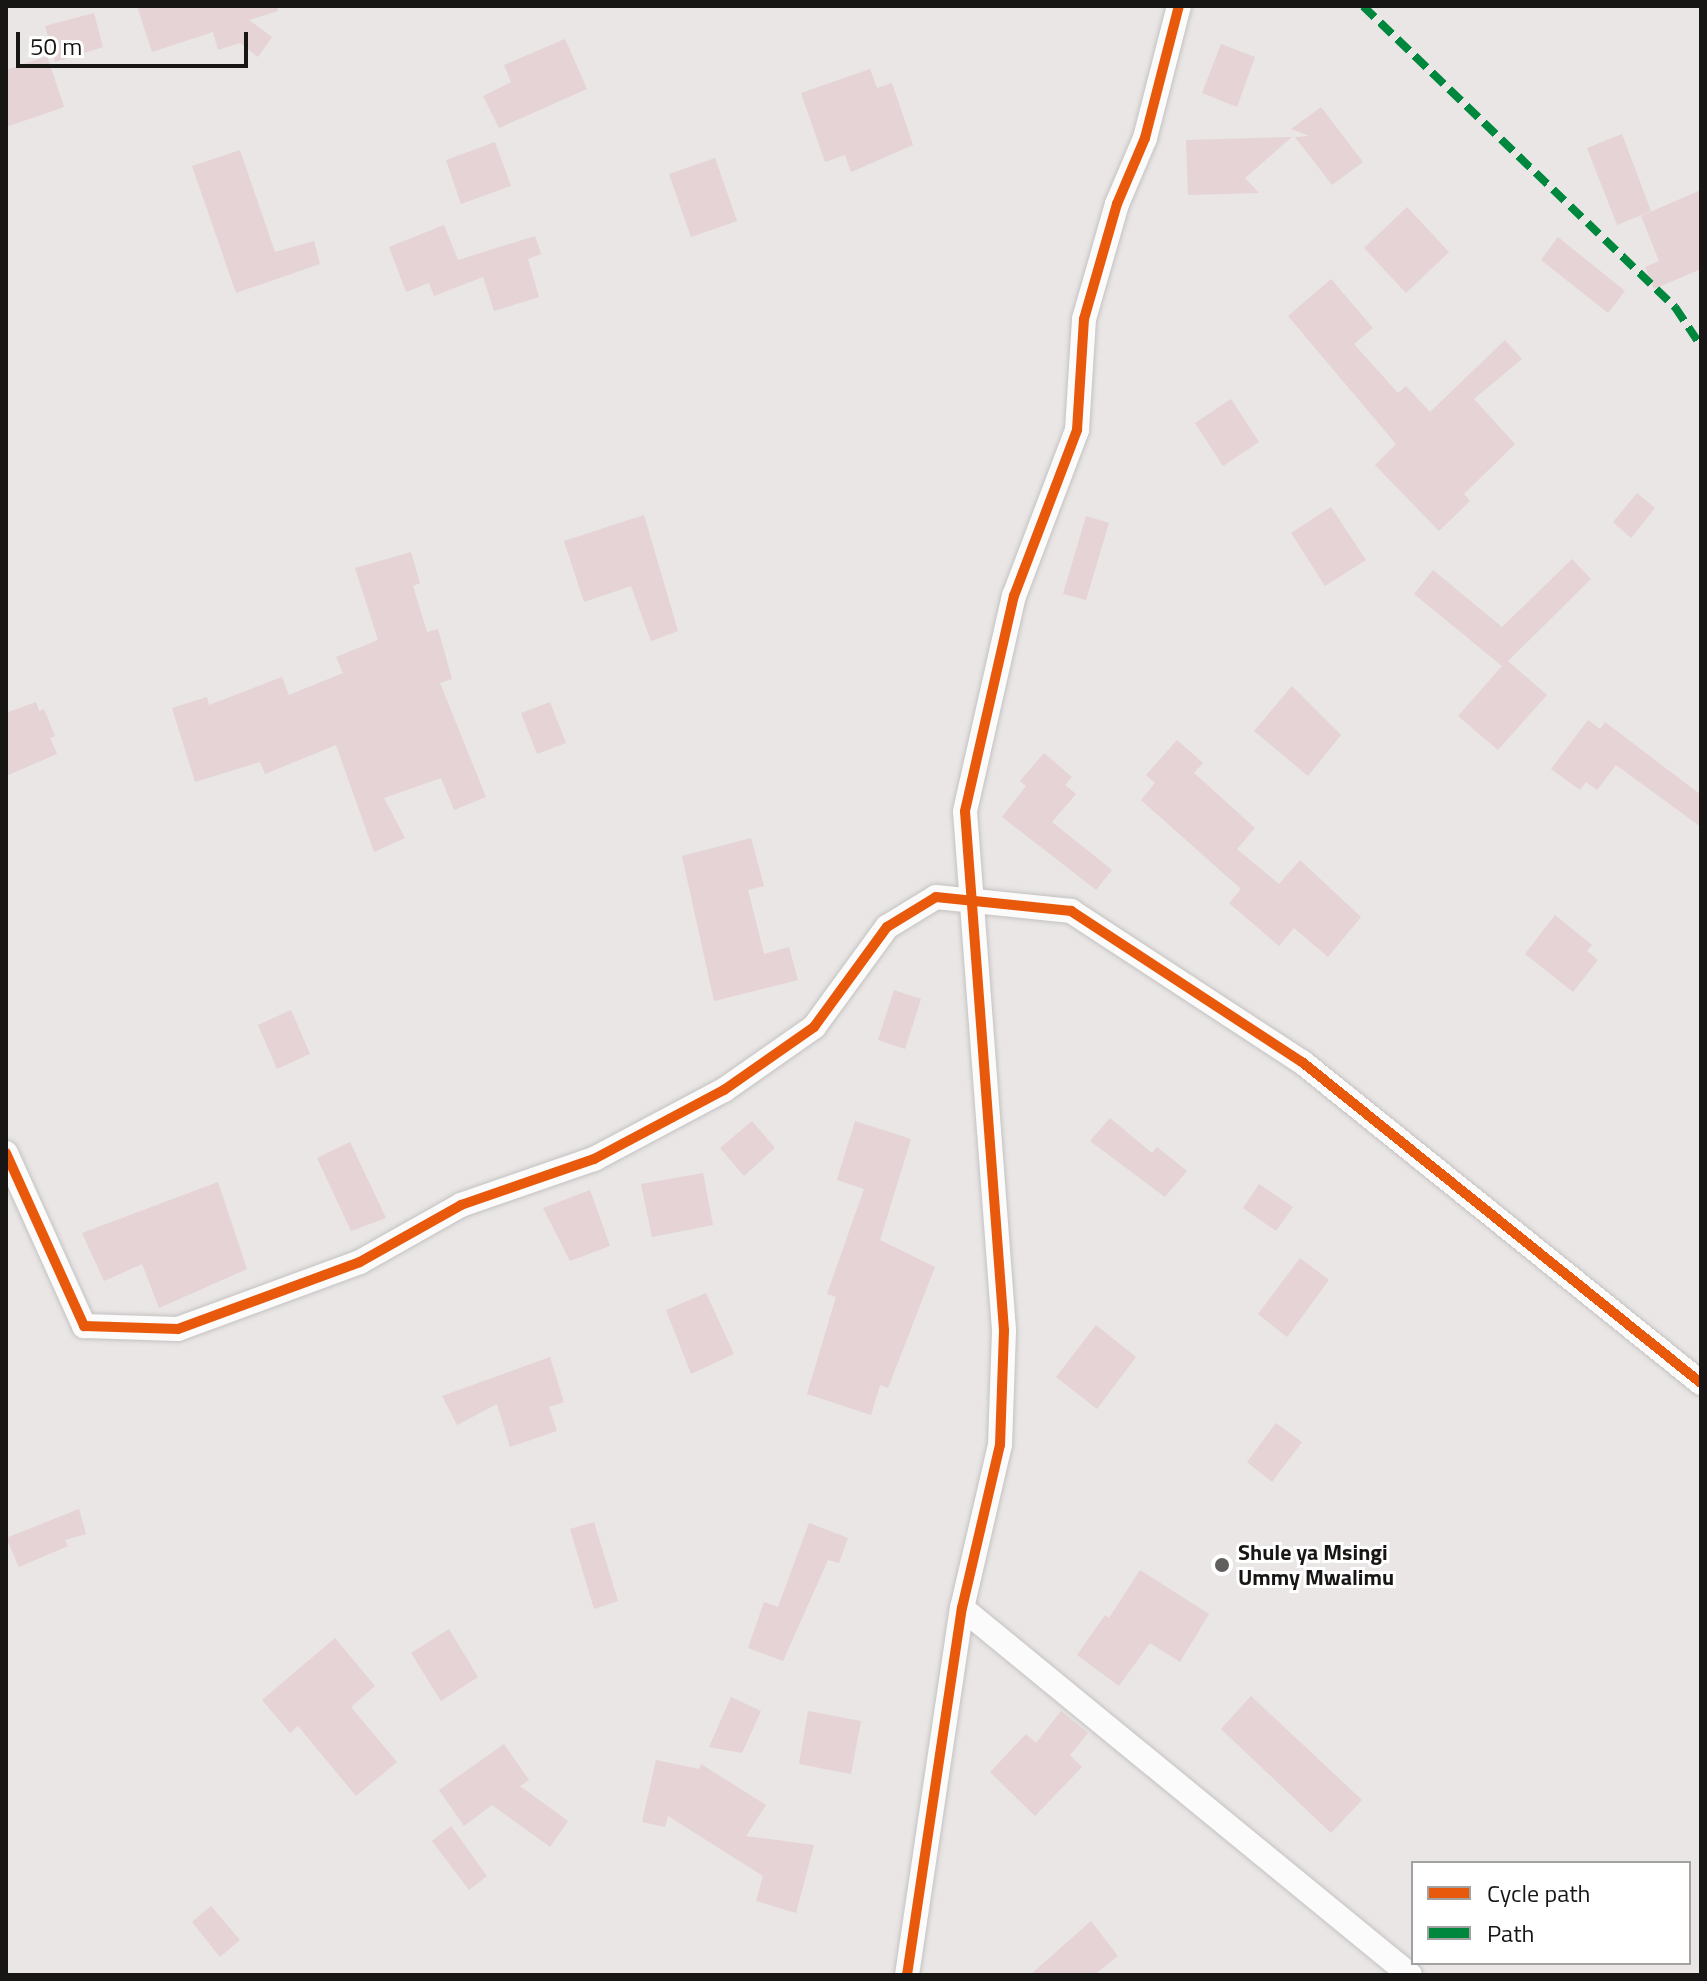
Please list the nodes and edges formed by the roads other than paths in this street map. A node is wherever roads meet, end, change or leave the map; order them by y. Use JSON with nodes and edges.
{"nodes":[{"id":1,"x":1179,"y":6,"type":"edge"},
{"id":2,"x":972,"y":900,"type":"junction"},
{"id":3,"x":6,"y":1153,"type":"edge"},
{"id":4,"x":1701,"y":1383,"type":"edge"},
{"id":5,"x":962,"y":1608,"type":"junction"},
{"id":6,"x":907,"y":1975,"type":"edge"},
{"id":7,"x":1410,"y":1975,"type":"edge"}],
"edges":[{"from":1,"to":2,"type":"street"},
{"from":2,"to":3,"type":"street"},
{"from":2,"to":4,"type":"street"},
{"from":2,"to":5,"type":"street"},
{"from":5,"to":6,"type":"street"},
{"from":5,"to":7,"type":"street"}]}
